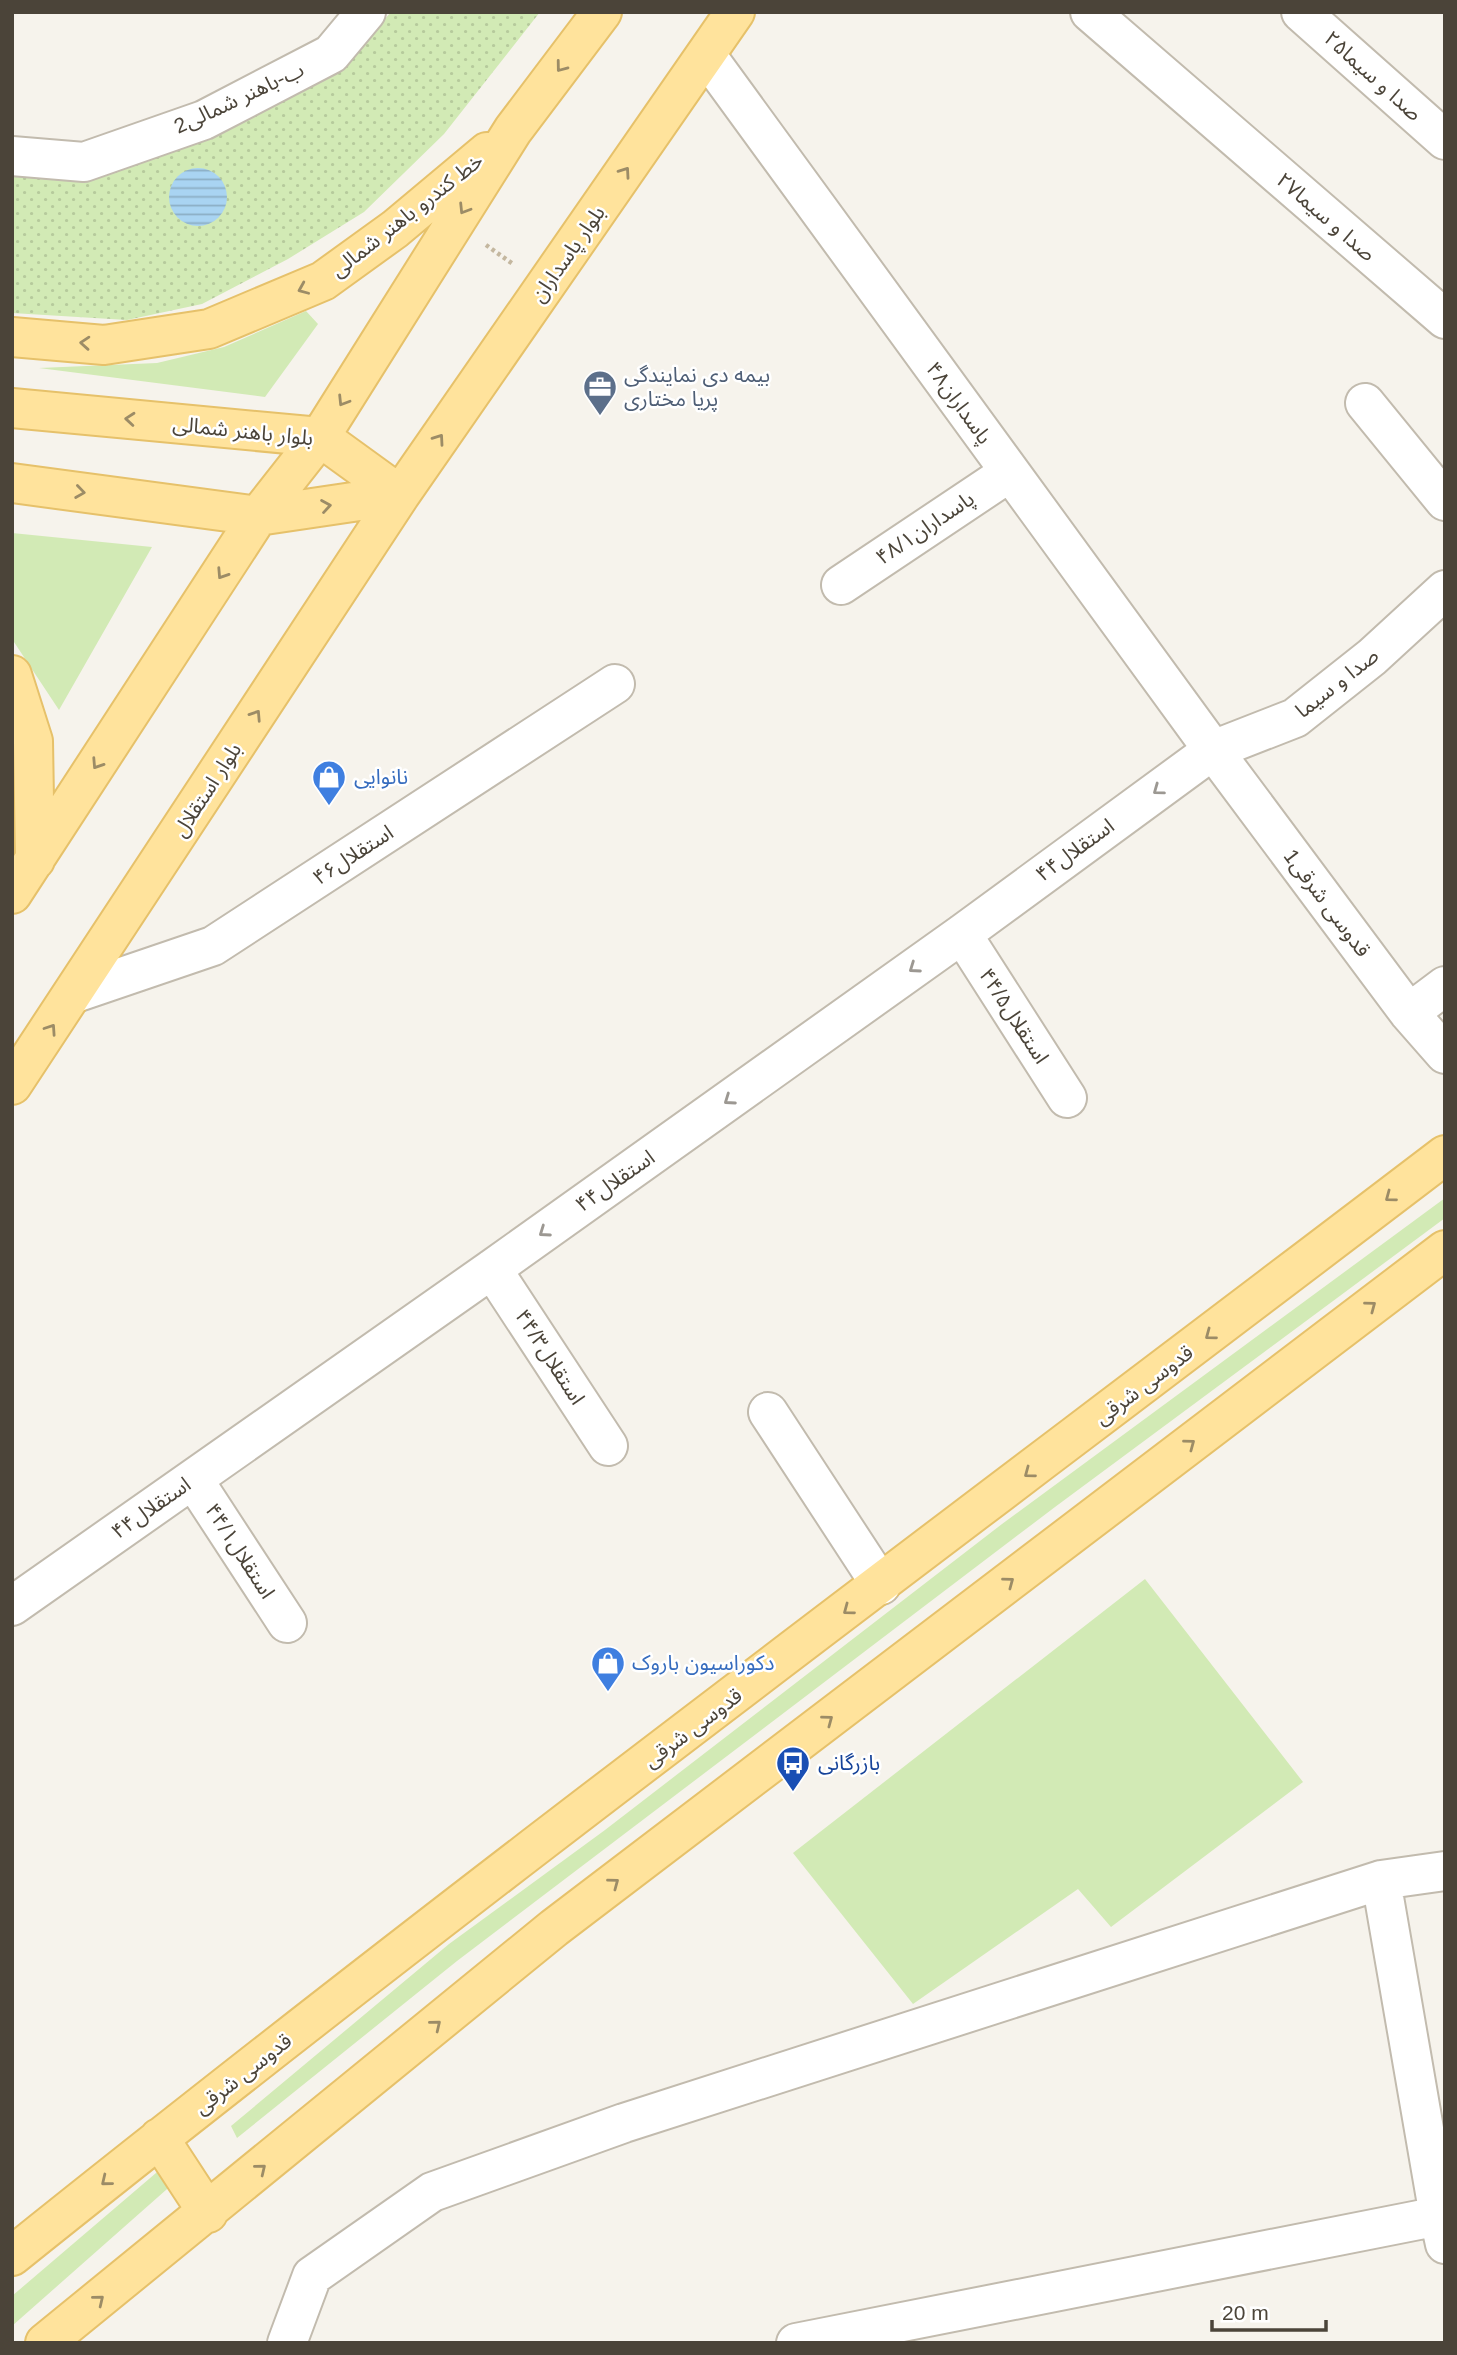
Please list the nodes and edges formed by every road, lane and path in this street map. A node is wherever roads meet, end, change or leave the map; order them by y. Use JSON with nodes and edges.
{"nodes":[{"id":1,"x":366,"y":12,"type":"edge"},
{"id":2,"x":602,"y":12,"type":"edge"},
{"id":3,"x":736,"y":12,"type":"edge"},
{"id":4,"x":1090,"y":12,"type":"edge"},
{"id":5,"x":1301,"y":12,"type":"edge"},
{"id":6,"x":706,"y":55,"type":"junction"},
{"id":7,"x":513,"y":130,"type":"junction"},
{"id":8,"x":1445,"y":140,"type":"edge"},
{"id":9,"x":12,"y":156,"type":"edge"},
{"id":10,"x":1445,"y":319,"type":"edge"},
{"id":11,"x":12,"y":337,"type":"edge"},
{"id":12,"x":1365,"y":403,"type":"dead end"},
{"id":13,"x":12,"y":408,"type":"edge"},
{"id":14,"x":320,"y":437,"type":"junction"},
{"id":15,"x":1010,"y":472,"type":"junction"},
{"id":16,"x":12,"y":483,"type":"edge"},
{"id":17,"x":400,"y":495,"type":"junction"},
{"id":18,"x":1445,"y":501,"type":"edge"},
{"id":19,"x":258,"y":516,"type":"junction"},
{"id":20,"x":841,"y":585,"type":"dead end"},
{"id":21,"x":1445,"y":590,"type":"edge"},
{"id":22,"x":12,"y":674,"type":"edge"},
{"id":23,"x":615,"y":684,"type":"dead end"},
{"id":24,"x":1213,"y":750,"type":"junction"},
{"id":25,"x":35,"y":860,"type":"junction"},
{"id":26,"x":12,"y":894,"type":"edge"},
{"id":27,"x":962,"y":934,"type":"junction"},
{"id":28,"x":1445,"y":986,"type":"edge"},
{"id":29,"x":75,"y":993,"type":"junction"},
{"id":30,"x":1409,"y":1013,"type":"junction"},
{"id":31,"x":1445,"y":1054,"type":"edge"},
{"id":32,"x":12,"y":1085,"type":"edge"},
{"id":33,"x":1067,"y":1098,"type":"dead end"},
{"id":34,"x":1445,"y":1156,"type":"edge"},
{"id":35,"x":1445,"y":1250,"type":"edge"},
{"id":36,"x":492,"y":1269,"type":"junction"},
{"id":37,"x":768,"y":1412,"type":"dead end"},
{"id":38,"x":608,"y":1446,"type":"dead end"},
{"id":39,"x":193,"y":1479,"type":"junction"},
{"id":40,"x":881,"y":1585,"type":"junction"},
{"id":41,"x":12,"y":1606,"type":"edge"},
{"id":42,"x":287,"y":1623,"type":"dead end"},
{"id":43,"x":1445,"y":1871,"type":"edge"},
{"id":44,"x":1381,"y":1880,"type":"junction"},
{"id":45,"x":159,"y":2138,"type":"junction"},
{"id":46,"x":208,"y":2213,"type":"junction"},
{"id":47,"x":1442,"y":2230,"type":"edge"},
{"id":48,"x":12,"y":2256,"type":"edge"},
{"id":49,"x":871,"y":2335,"type":"edge"},
{"id":50,"x":45,"y":2343,"type":"edge"},
{"id":51,"x":287,"y":2343,"type":"edge"},
{"id":52,"x":796,"y":2343,"type":"edge"}],
"edges":[{"from":1,"to":9,"type":"street","name":"2ب-باهنر شمالی"},
{"from":2,"to":7,"type":"main road","one_way":true},
{"from":3,"to":6,"type":"main road","name":"بلوار پاسداران"},
{"from":4,"to":10,"type":"street","name":"صدا و سیما۲۷"},
{"from":5,"to":8,"type":"street","name":"صدا و سیما۲۵"},
{"from":6,"to":15,"type":"street","name":"پاسداران۴۸"},
{"from":17,"to":6,"type":"main road","name":"بلوار پاسداران","one_way":true},
{"from":7,"to":11,"type":"main road","name":"خط کندرو باهنر شمالی","one_way":true},
{"from":7,"to":14,"type":"main road","one_way":true},
{"from":12,"to":18,"type":"street"},
{"from":14,"to":13,"type":"main road","name":"بلوار باهنر شمالی","one_way":true},
{"from":14,"to":17,"type":"main road","name":"بلوار باهنر شمالی"},
{"from":14,"to":19,"type":"main road"},
{"from":15,"to":20,"type":"street","name":"پاسداران۴۸/۱"},
{"from":15,"to":24,"type":"street","name":"پاسداران۴۸"},
{"from":16,"to":19,"type":"main road","one_way":true},
{"from":19,"to":17,"type":"main road","one_way":true},
{"from":29,"to":17,"type":"main road","name":"بلوار استقلال","one_way":true},
{"from":19,"to":25,"type":"main road","one_way":true},
{"from":21,"to":24,"type":"street","name":"صدا و سیما"},
{"from":22,"to":25,"type":"main road"},
{"from":23,"to":29,"type":"street","name":"استقلال۴۶"},
{"from":24,"to":27,"type":"street","name":"استقلال۴۴","one_way":true},
{"from":24,"to":30,"type":"street","name":"1قدوسی شرقی"},
{"from":25,"to":26,"type":"main road"},
{"from":27,"to":33,"type":"street","name":"استقلال۴۴/۵"},
{"from":27,"to":36,"type":"street","name":"استقلال۴۴","one_way":true},
{"from":28,"to":30,"type":"street"},
{"from":32,"to":29,"type":"main road","name":"بلوار استقلال","one_way":true},
{"from":30,"to":31,"type":"street","name":"1قدوسی شرقی"},
{"from":34,"to":40,"type":"main road","name":"قدوسی شرقی","one_way":true},
{"from":46,"to":35,"type":"main road","one_way":true},
{"from":36,"to":38,"type":"street","name":"استقلال۴۴/۳"},
{"from":36,"to":39,"type":"street","name":"استقلال۴۴"},
{"from":37,"to":40,"type":"street"},
{"from":39,"to":41,"type":"street","name":"استقلال۴۴"},
{"from":39,"to":42,"type":"street","name":"استقلال۴۴/۱"},
{"from":40,"to":45,"type":"main road","name":"قدوسی شرقی","one_way":true},
{"from":43,"to":44,"type":"street"},
{"from":44,"to":47,"type":"street"},
{"from":44,"to":51,"type":"street"},
{"from":45,"to":46,"type":"main road"},
{"from":45,"to":48,"type":"main road","name":"قدوسی شرقی","one_way":true},
{"from":50,"to":46,"type":"main road","one_way":true},
{"from":47,"to":49,"type":"street"},
{"from":49,"to":52,"type":"street"}]}
